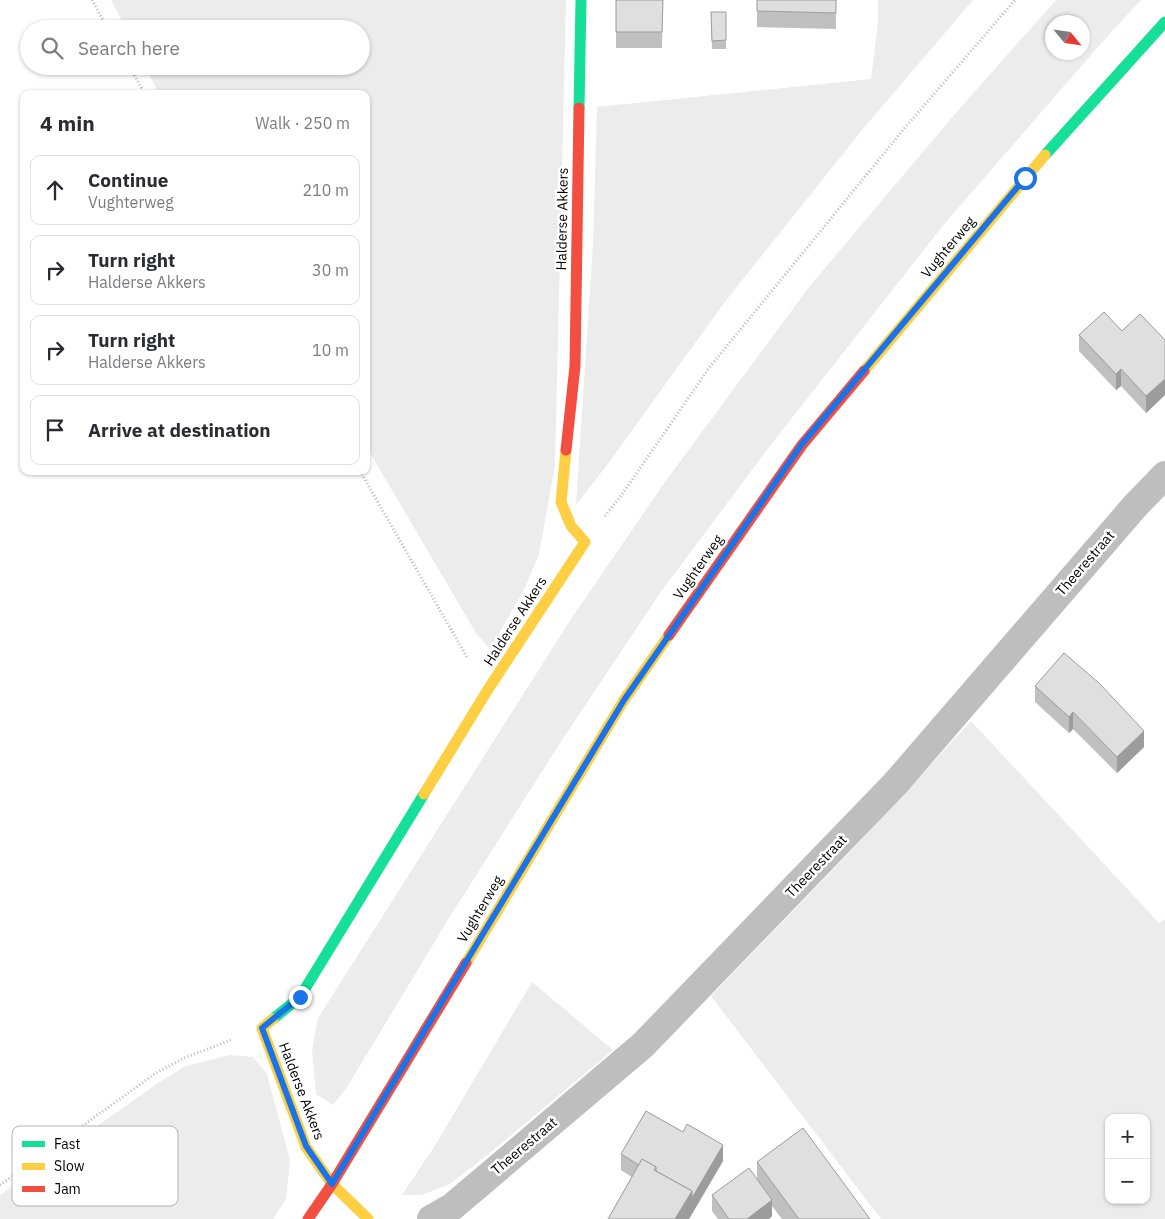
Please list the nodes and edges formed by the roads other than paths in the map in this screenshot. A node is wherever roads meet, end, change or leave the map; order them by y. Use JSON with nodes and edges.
{"nodes":[{"id":1,"x":581,"y":0,"type":"edge"},
{"id":2,"x":1165,"y":22,"type":"edge"},
{"id":3,"x":1165,"y":475,"type":"edge"},
{"id":4,"x":332,"y":1184,"type":"junction"},
{"id":5,"x":308,"y":1219,"type":"edge"},
{"id":6,"x":368,"y":1219,"type":"edge"},
{"id":7,"x":431,"y":1219,"type":"edge"}],
"edges":[{"from":1,"to":4,"type":"main road","name":"Halderse Akkers"},
{"from":2,"to":4,"type":"main road","name":"Vughterweg"},
{"from":3,"to":7,"type":"street","name":"Theerestraat"},
{"from":4,"to":5,"type":"main road"},
{"from":4,"to":6,"type":"main road"}]}
